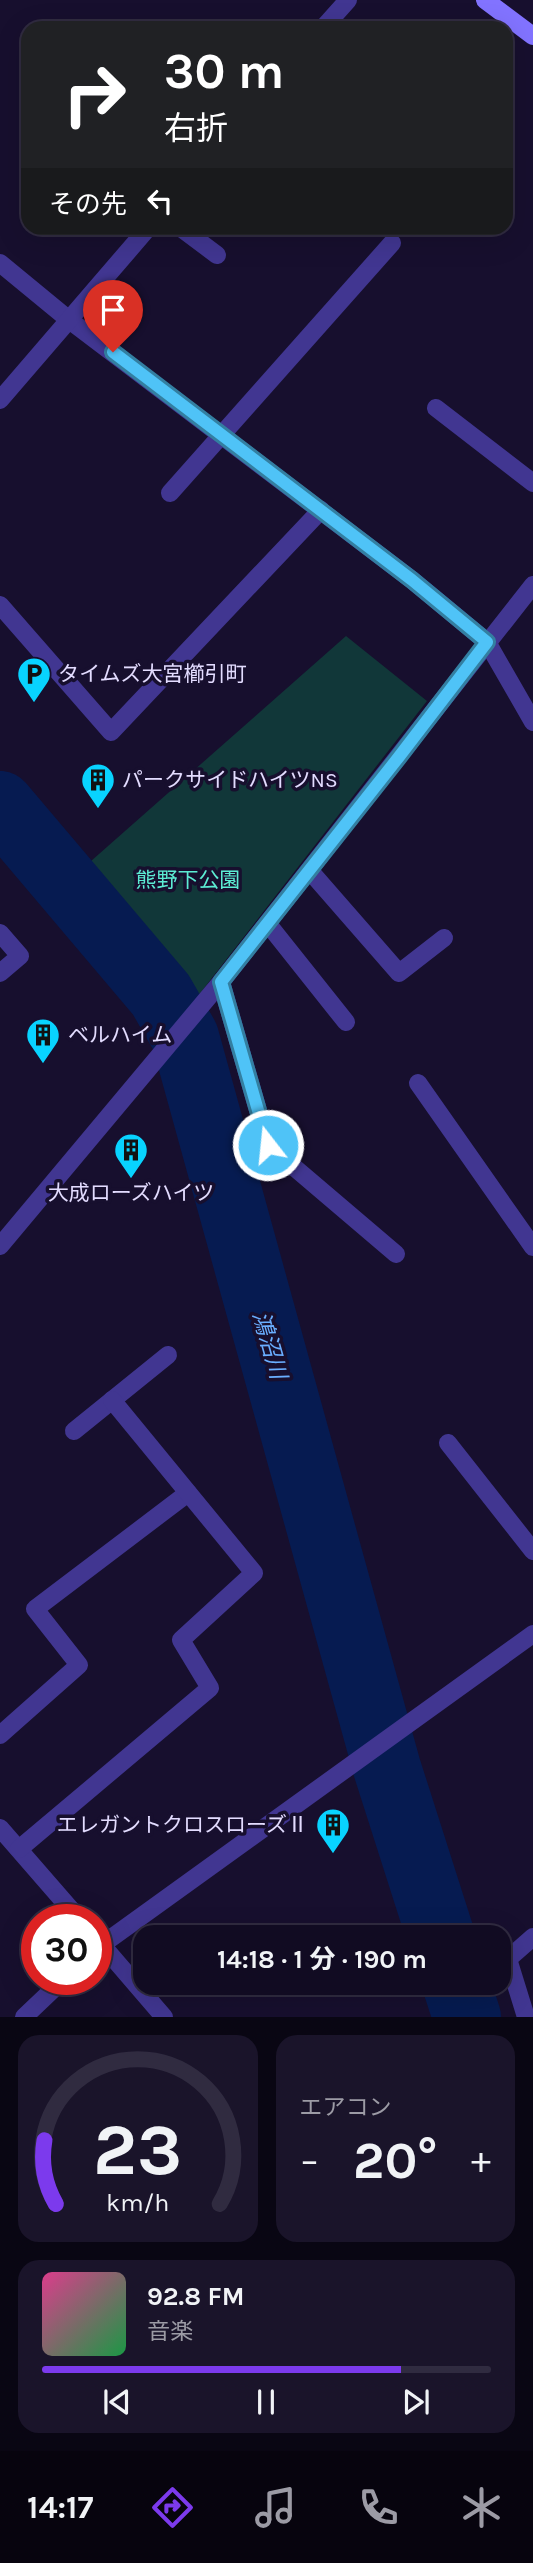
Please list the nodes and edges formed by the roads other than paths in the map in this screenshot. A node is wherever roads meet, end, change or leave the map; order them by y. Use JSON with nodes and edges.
{"nodes":[{"id":1,"x":348,"y":0,"type":"edge"},
{"id":2,"x":485,"y":0,"type":"edge"},
{"id":3,"x":329,"y":21,"type":"edge"},
{"id":4,"x":533,"y":36,"type":"edge"},
{"id":5,"x":142,"y":235,"type":"edge"},
{"id":6,"x":190,"y":235,"type":"edge"},
{"id":7,"x":391,"y":243,"type":"dead end"},
{"id":8,"x":217,"y":255,"type":"dead end"},
{"id":9,"x":0,"y":263,"type":"edge"},
{"id":10,"x":68,"y":319,"type":"junction"},
{"id":11,"x":0,"y":400,"type":"edge"},
{"id":12,"x":436,"y":408,"type":"dead end"},
{"id":13,"x":223,"y":436,"type":"junction"},
{"id":14,"x":533,"y":483,"type":"edge"},
{"id":15,"x":170,"y":493,"type":"dead end"},
{"id":16,"x":321,"y":510,"type":"junction"},
{"id":17,"x":533,"y":585,"type":"edge"},
{"id":18,"x":0,"y":605,"type":"edge"},
{"id":19,"x":487,"y":642,"type":"junction"},
{"id":20,"x":533,"y":722,"type":"edge"},
{"id":21,"x":310,"y":870,"type":"junction"},
{"id":22,"x":268,"y":924,"type":"junction"},
{"id":23,"x":0,"y":933,"type":"edge"},
{"id":24,"x":444,"y":938,"type":"dead end"},
{"id":25,"x":0,"y":973,"type":"edge"},
{"id":26,"x":221,"y":982,"type":"junction"},
{"id":27,"x":346,"y":1022,"type":"dead end"},
{"id":28,"x":418,"y":1083,"type":"dead end"},
{"id":29,"x":0,"y":1246,"type":"edge"},
{"id":30,"x":533,"y":1247,"type":"edge"},
{"id":31,"x":396,"y":1254,"type":"dead end"},
{"id":32,"x":168,"y":1355,"type":"dead end"},
{"id":33,"x":112,"y":1400,"type":"junction"},
{"id":34,"x":74,"y":1431,"type":"dead end"},
{"id":35,"x":448,"y":1443,"type":"dead end"},
{"id":36,"x":188,"y":1493,"type":"junction"},
{"id":37,"x":533,"y":1551,"type":"edge"},
{"id":38,"x":533,"y":1634,"type":"edge"},
{"id":39,"x":0,"y":1735,"type":"edge"},
{"id":40,"x":0,"y":1828,"type":"edge"},
{"id":41,"x":19,"y":1849,"type":"junction"},
{"id":42,"x":66,"y":1904,"type":"edge"},
{"id":43,"x":112,"y":1934,"type":"edge"},
{"id":44,"x":533,"y":1937,"type":"edge"},
{"id":45,"x":112,"y":1959,"type":"edge"},
{"id":46,"x":47,"y":1995,"type":"edge"},
{"id":47,"x":24,"y":2017,"type":"edge"},
{"id":48,"x":164,"y":2017,"type":"edge"},
{"id":49,"x":527,"y":2017,"type":"edge"}],
"edges":[{"from":1,"to":3,"type":"street"},
{"from":2,"to":4,"type":"street"},
{"from":5,"to":10,"type":"street"},
{"from":6,"to":8,"type":"street"},
{"from":7,"to":13,"type":"street"},
{"from":9,"to":10,"type":"street"},
{"from":10,"to":11,"type":"street"},
{"from":10,"to":13,"type":"street"},
{"from":12,"to":14,"type":"street"},
{"from":13,"to":15,"type":"street"},
{"from":13,"to":16,"type":"street"},
{"from":16,"to":18,"type":"street"},
{"from":16,"to":19,"type":"street"},
{"from":17,"to":19,"type":"street"},
{"from":19,"to":20,"type":"street"},
{"from":19,"to":21,"type":"street"},
{"from":21,"to":22,"type":"street"},
{"from":21,"to":24,"type":"street"},
{"from":22,"to":26,"type":"street"},
{"from":22,"to":27,"type":"street"},
{"from":23,"to":25,"type":"street"},
{"from":26,"to":29,"type":"street"},
{"from":26,"to":31,"type":"street"},
{"from":28,"to":30,"type":"street"},
{"from":32,"to":33,"type":"street"},
{"from":33,"to":34,"type":"street"},
{"from":33,"to":36,"type":"street"},
{"from":35,"to":37,"type":"street"},
{"from":36,"to":39,"type":"street"},
{"from":36,"to":41,"type":"street"},
{"from":38,"to":43,"type":"street"},
{"from":40,"to":41,"type":"street"},
{"from":41,"to":42,"type":"street"},
{"from":44,"to":49,"type":"street"},
{"from":45,"to":48,"type":"street"},
{"from":46,"to":47,"type":"street"}]}
